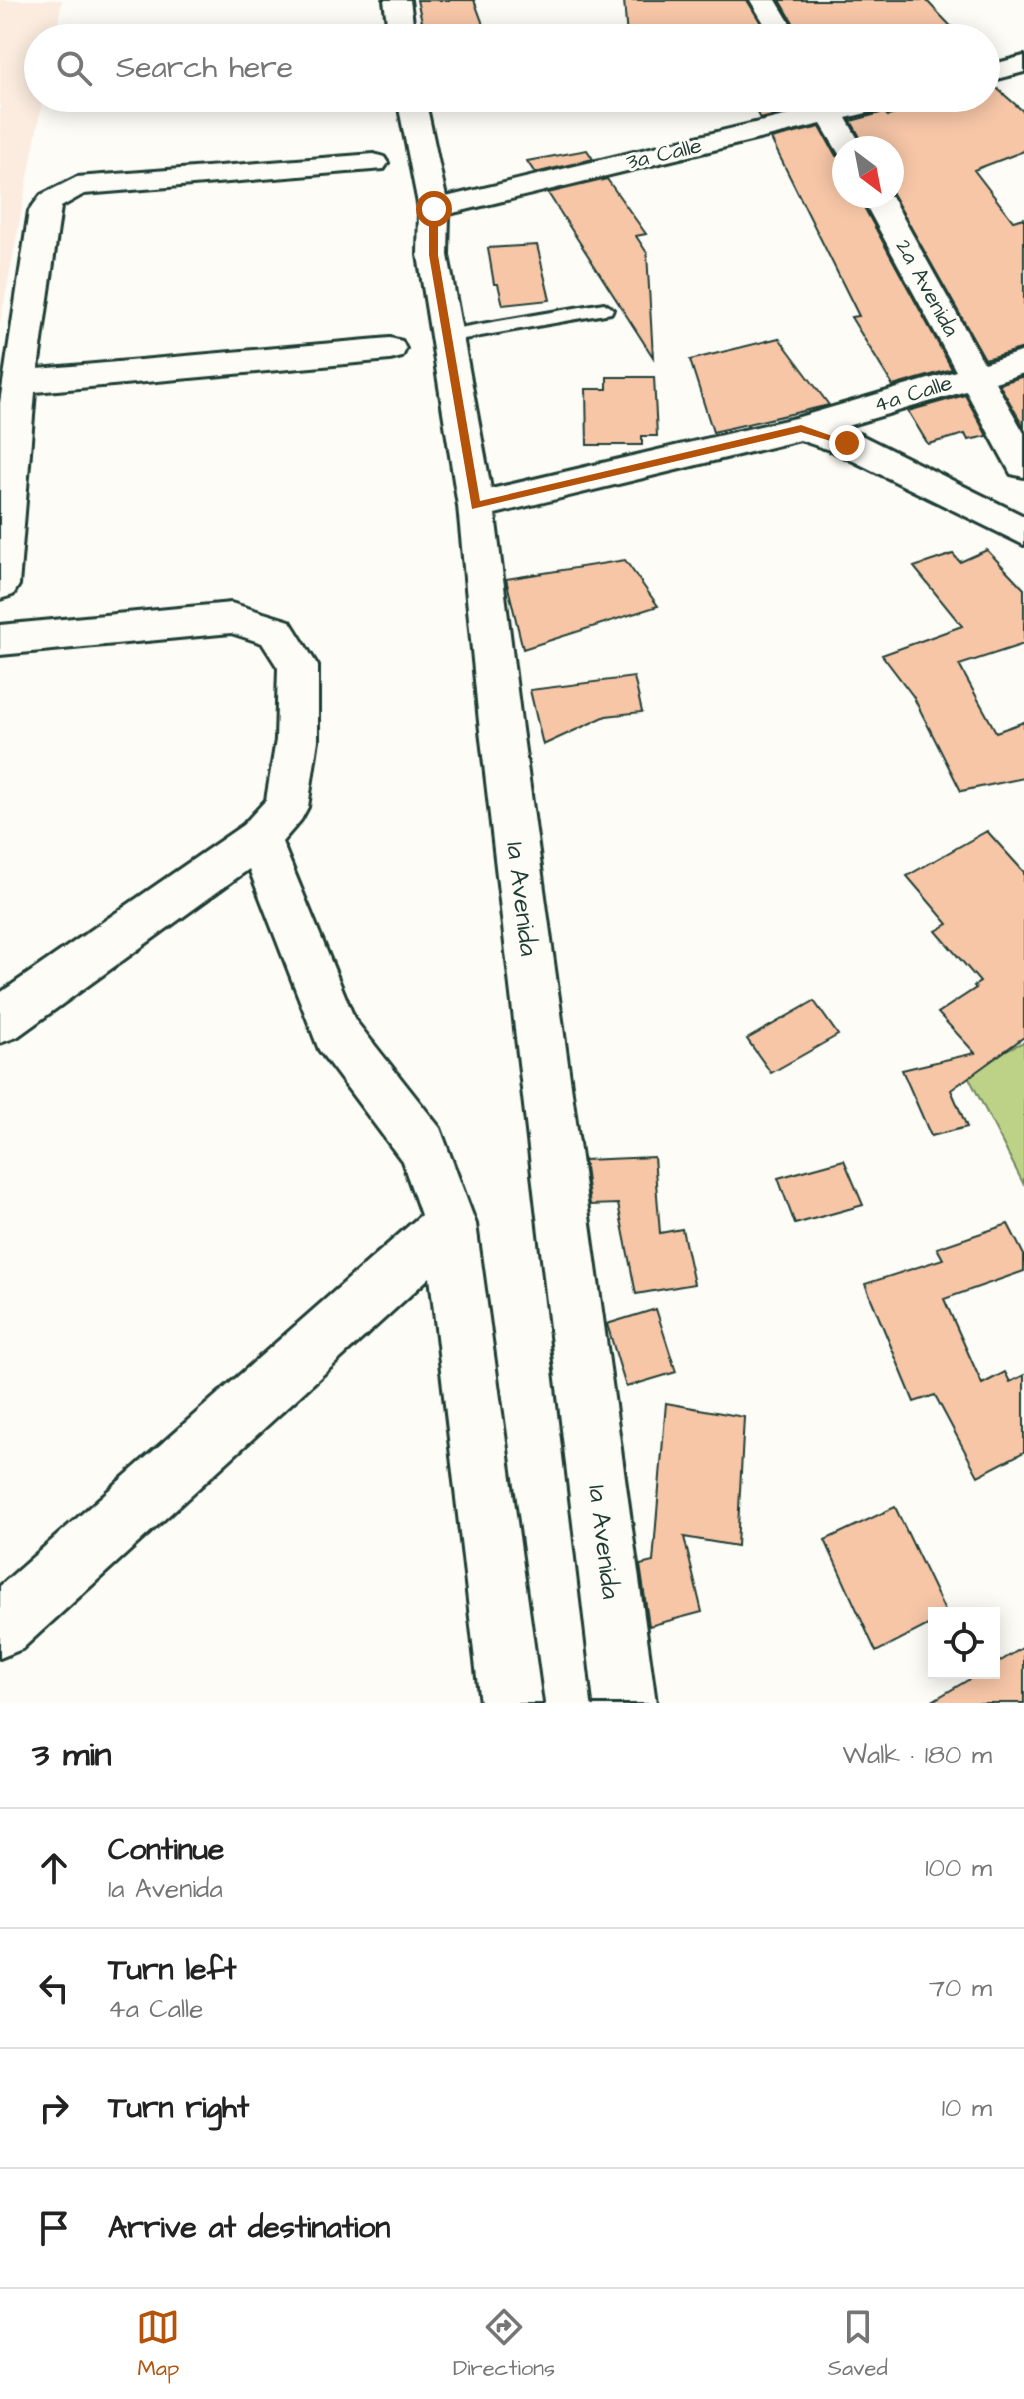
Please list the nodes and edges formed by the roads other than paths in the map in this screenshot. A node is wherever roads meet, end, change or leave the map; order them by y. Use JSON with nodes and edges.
{"nodes":[{"id":1,"x":397,"y":0,"type":"edge"},
{"id":2,"x":763,"y":0,"type":"edge"},
{"id":3,"x":400,"y":24,"type":"edge"},
{"id":4,"x":778,"y":24,"type":"edge"},
{"id":5,"x":1024,"y":64,"type":"edge"},
{"id":6,"x":1000,"y":70,"type":"edge"},
{"id":7,"x":414,"y":112,"type":"edge"},
{"id":8,"x":803,"y":112,"type":"edge"},
{"id":9,"x":829,"y":112,"type":"edge"},
{"id":10,"x":842,"y":136,"type":"edge"},
{"id":11,"x":374,"y":163,"type":"dead end"},
{"id":12,"x":883,"y":208,"type":"edge"},
{"id":13,"x":434,"y":209,"type":"junction"},
{"id":14,"x":604,"y":309,"type":"dead end"},
{"id":15,"x":447,"y":336,"type":"junction"},
{"id":16,"x":390,"y":349,"type":"dead end"},
{"id":17,"x":1024,"y":362,"type":"edge"},
{"id":18,"x":974,"y":375,"type":"junction"},
{"id":19,"x":19,"y":382,"type":"junction"},
{"id":20,"x":801,"y":428,"type":"junction"},
{"id":21,"x":1024,"y":465,"type":"edge"},
{"id":22,"x":476,"y":506,"type":"junction"},
{"id":23,"x":1024,"y":532,"type":"edge"},
{"id":24,"x":0,"y":585,"type":"edge"},
{"id":25,"x":0,"y":640,"type":"edge"},
{"id":26,"x":258,"y":838,"type":"junction"},
{"id":27,"x":56,"y":979,"type":"junction"},
{"id":28,"x":0,"y":985,"type":"edge"},
{"id":29,"x":0,"y":1021,"type":"edge"},
{"id":30,"x":450,"y":1224,"type":"junction"},
{"id":31,"x":0,"y":1627,"type":"edge"},
{"id":32,"x":511,"y":1703,"type":"edge"},
{"id":33,"x":625,"y":1703,"type":"edge"}],
"edges":[{"from":1,"to":3,"type":"street"},
{"from":2,"to":4,"type":"street"},
{"from":5,"to":6,"type":"street"},
{"from":7,"to":13,"type":"street","name":"1a Avenida"},
{"from":8,"to":13,"type":"street","name":"3a Calle"},
{"from":9,"to":10,"type":"street"},
{"from":11,"to":19,"type":"street"},
{"from":12,"to":18,"type":"street","name":"2a Avenida"},
{"from":13,"to":15,"type":"street","name":"1a Avenida"},
{"from":14,"to":15,"type":"lane"},
{"from":15,"to":22,"type":"street","name":"1a Avenida"},
{"from":16,"to":19,"type":"street"},
{"from":17,"to":18,"type":"street","name":"4a Calle"},
{"from":18,"to":20,"type":"street","name":"4a Calle"},
{"from":18,"to":21,"type":"street","name":"2a Avenida"},
{"from":19,"to":24,"type":"street"},
{"from":20,"to":22,"type":"street","name":"4a Calle"},
{"from":20,"to":23,"type":"street"},
{"from":22,"to":33,"type":"street","name":"1a Avenida"},
{"from":25,"to":26,"type":"street"},
{"from":26,"to":27,"type":"street"},
{"from":26,"to":30,"type":"street"},
{"from":27,"to":28,"type":"street"},
{"from":27,"to":29,"type":"street"},
{"from":30,"to":31,"type":"street"},
{"from":30,"to":32,"type":"street"}]}
